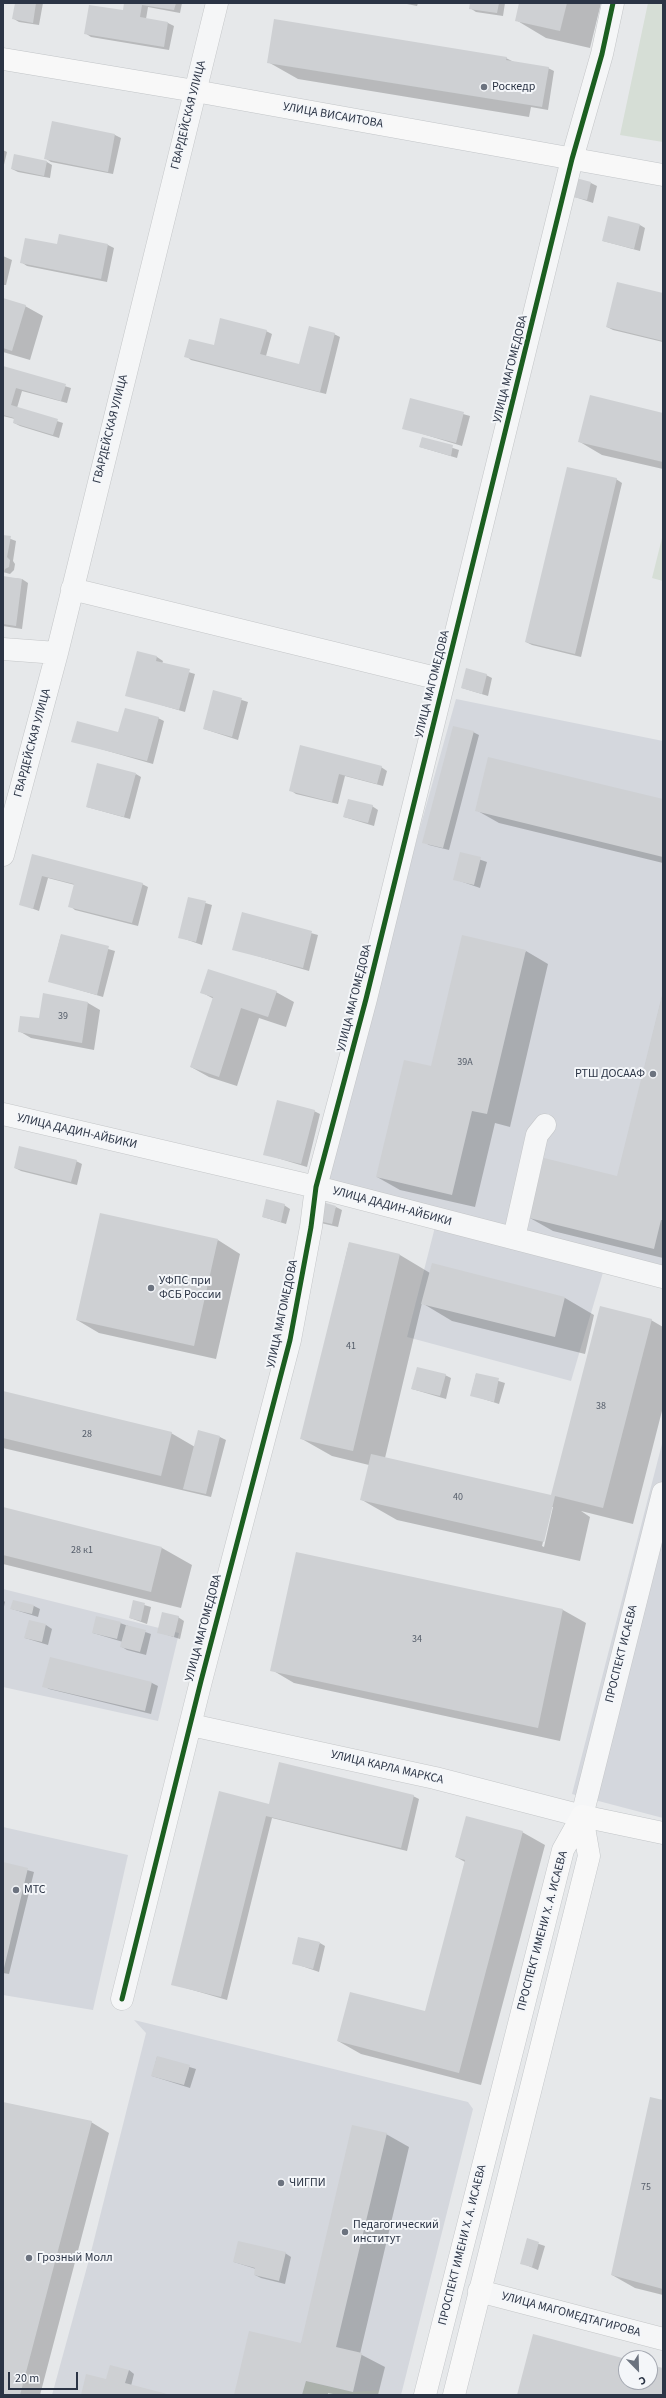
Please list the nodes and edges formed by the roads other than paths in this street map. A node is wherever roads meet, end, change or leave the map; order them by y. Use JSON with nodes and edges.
{"nodes":[{"id":1,"x":217,"y":3,"type":"edge"},
{"id":2,"x":613,"y":3,"type":"edge"},
{"id":3,"x":3,"y":59,"type":"edge"},
{"id":4,"x":195,"y":91,"type":"junction"},
{"id":5,"x":572,"y":159,"type":"junction"},
{"id":6,"x":663,"y":175,"type":"edge"},
{"id":7,"x":72,"y":589,"type":"junction"},
{"id":8,"x":3,"y":649,"type":"edge"},
{"id":9,"x":57,"y":653,"type":"junction"},
{"id":10,"x":444,"y":680,"type":"junction"},
{"id":11,"x":3,"y":855,"type":"edge"},
{"id":12,"x":3,"y":1114,"type":"edge"},
{"id":13,"x":545,"y":1125,"type":"dead end"},
{"id":14,"x":316,"y":1187,"type":"junction"},
{"id":15,"x":514,"y":1238,"type":"junction"},
{"id":16,"x":663,"y":1277,"type":"edge"},
{"id":17,"x":663,"y":1493,"type":"edge"},
{"id":18,"x":191,"y":1725,"type":"junction"},
{"id":19,"x":582,"y":1816,"type":"junction"},
{"id":20,"x":663,"y":1833,"type":"edge"},
{"id":21,"x":122,"y":1999,"type":"dead end"},
{"id":22,"x":479,"y":2291,"type":"junction"},
{"id":23,"x":663,"y":2339,"type":"edge"},
{"id":24,"x":425,"y":2395,"type":"edge"},
{"id":25,"x":454,"y":2395,"type":"edge"}],
"edges":[{"from":1,"to":4,"type":"street","name":"ГВАРДЕЙСКАЯ УЛИЦА"},
{"from":2,"to":5,"type":"street","name":"УЛИЦА МАГОМЕДОВА"},
{"from":3,"to":4,"type":"main road","name":"УЛИЦА ВИСАИТОВА"},
{"from":4,"to":5,"type":"main road","name":"УЛИЦА ВИСАИТОВА"},
{"from":4,"to":7,"type":"street","name":"ГВАРДЕЙСКАЯ УЛИЦА"},
{"from":5,"to":6,"type":"main road","name":"УЛИЦА ВИСАИТОВА"},
{"from":5,"to":10,"type":"street","name":"УЛИЦА МАГОМЕДОВА"},
{"from":7,"to":9,"type":"street","name":"ГВАРДЕЙСКАЯ УЛИЦА"},
{"from":7,"to":10,"type":"street"},
{"from":8,"to":9,"type":"street"},
{"from":9,"to":11,"type":"street","name":"ГВАРДЕЙСКАЯ УЛИЦА"},
{"from":10,"to":14,"type":"street","name":"УЛИЦА МАГОМЕДОВА"},
{"from":12,"to":14,"type":"street","name":"УЛИЦА ДАДИН-АЙБИКИ"},
{"from":13,"to":15,"type":"street"},
{"from":14,"to":15,"type":"street","name":"УЛИЦА ДАДИН-АЙБИКИ"},
{"from":14,"to":18,"type":"street","name":"УЛИЦА МАГОМЕДОВА"},
{"from":15,"to":16,"type":"street","name":"УЛИЦА ДАДИН-АЙБИКИ"},
{"from":17,"to":19,"type":"street","name":"ПРОСПЕКТ ИСАЕВА"},
{"from":18,"to":19,"type":"street","name":"УЛИЦА КАРЛА МАРКСА"},
{"from":18,"to":21,"type":"street","name":"УЛИЦА МАГОМЕДОВА"},
{"from":19,"to":20,"type":"main road"},
{"from":19,"to":22,"type":"main road","name":"ПРОСПЕКТ ИМЕНИ Х. А. ИСАЕВА"},
{"from":19,"to":24,"type":"main road","name":"ПРОСПЕКТ ИМЕНИ Х. А. ИСАЕВА"},
{"from":22,"to":23,"type":"street","name":"УЛИЦА МАГОМЕДТАГИРОВА"},
{"from":22,"to":25,"type":"main road","name":"ПРОСПЕКТ ИМЕНИ Х. А. ИСАЕВА"}]}
